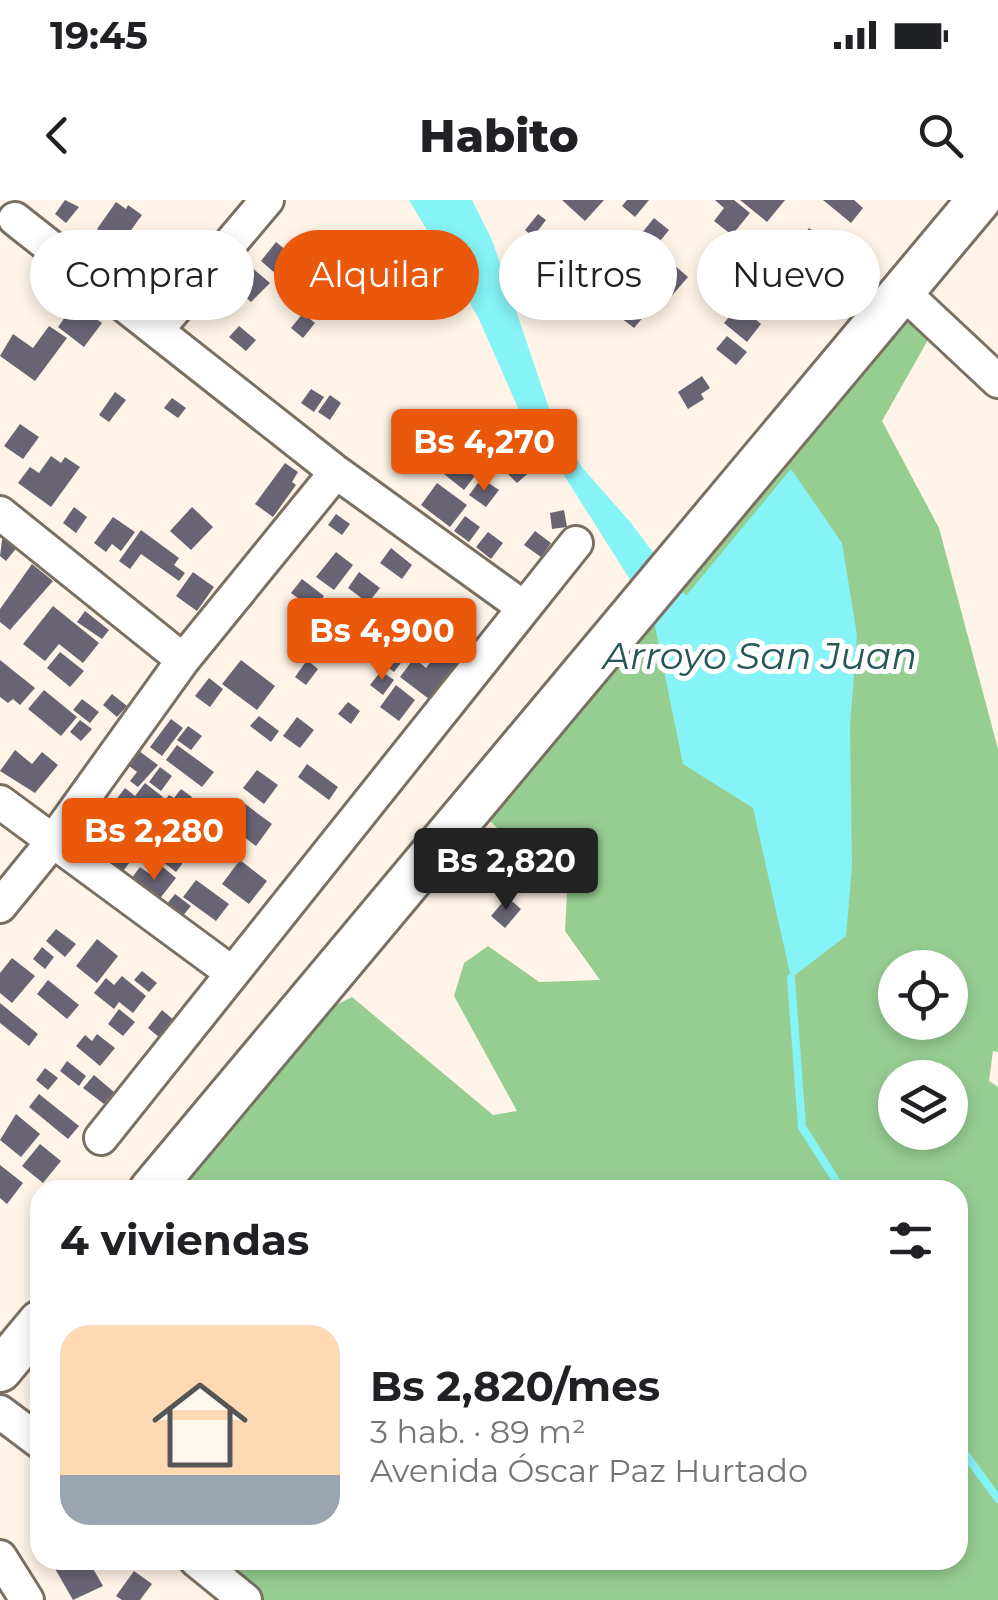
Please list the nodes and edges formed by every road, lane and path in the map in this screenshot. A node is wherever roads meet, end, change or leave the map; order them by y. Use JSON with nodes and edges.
{"nodes":[{"id":1,"x":267,"y":200,"type":"edge"},
{"id":2,"x":979,"y":200,"type":"edge"},
{"id":3,"x":15,"y":219,"type":"edge"},
{"id":4,"x":903,"y":292,"type":"junction"},
{"id":5,"x":157,"y":330,"type":"junction"},
{"id":6,"x":998,"y":381,"type":"edge"},
{"id":7,"x":336,"y":472,"type":"junction"},
{"id":8,"x":0,"y":513,"type":"edge"},
{"id":9,"x":576,"y":543,"type":"dead end"},
{"id":10,"x":523,"y":607,"type":"junction"},
{"id":11,"x":184,"y":660,"type":"junction"},
{"id":12,"x":0,"y":802,"type":"edge"},
{"id":13,"x":53,"y":842,"type":"junction"},
{"id":14,"x":0,"y":906,"type":"edge"},
{"id":15,"x":232,"y":973,"type":"junction"},
{"id":16,"x":101,"y":1138,"type":"dead end"},
{"id":17,"x":159,"y":1180,"type":"edge"},
{"id":18,"x":30,"y":1334,"type":"edge"},
{"id":19,"x":0,"y":1370,"type":"edge"},
{"id":20,"x":0,"y":1412,"type":"edge"},
{"id":21,"x":30,"y":1434,"type":"edge"},
{"id":22,"x":0,"y":1557,"type":"edge"},
{"id":23,"x":208,"y":1570,"type":"edge"},
{"id":24,"x":27,"y":1600,"type":"edge"},
{"id":25,"x":245,"y":1600,"type":"edge"}],
"edges":[{"from":1,"to":5,"type":"street"},
{"from":2,"to":4,"type":"main road"},
{"from":3,"to":5,"type":"street"},
{"from":4,"to":6,"type":"street"},
{"from":4,"to":17,"type":"main road"},
{"from":5,"to":7,"type":"street"},
{"from":7,"to":10,"type":"street"},
{"from":7,"to":11,"type":"street"},
{"from":8,"to":11,"type":"street"},
{"from":9,"to":10,"type":"street"},
{"from":10,"to":15,"type":"street"},
{"from":11,"to":13,"type":"street"},
{"from":12,"to":13,"type":"street"},
{"from":13,"to":14,"type":"street"},
{"from":13,"to":15,"type":"street"},
{"from":15,"to":16,"type":"street"},
{"from":18,"to":19,"type":"main road"},
{"from":20,"to":21,"type":"street"},
{"from":22,"to":24,"type":"street"},
{"from":23,"to":25,"type":"street"}]}
